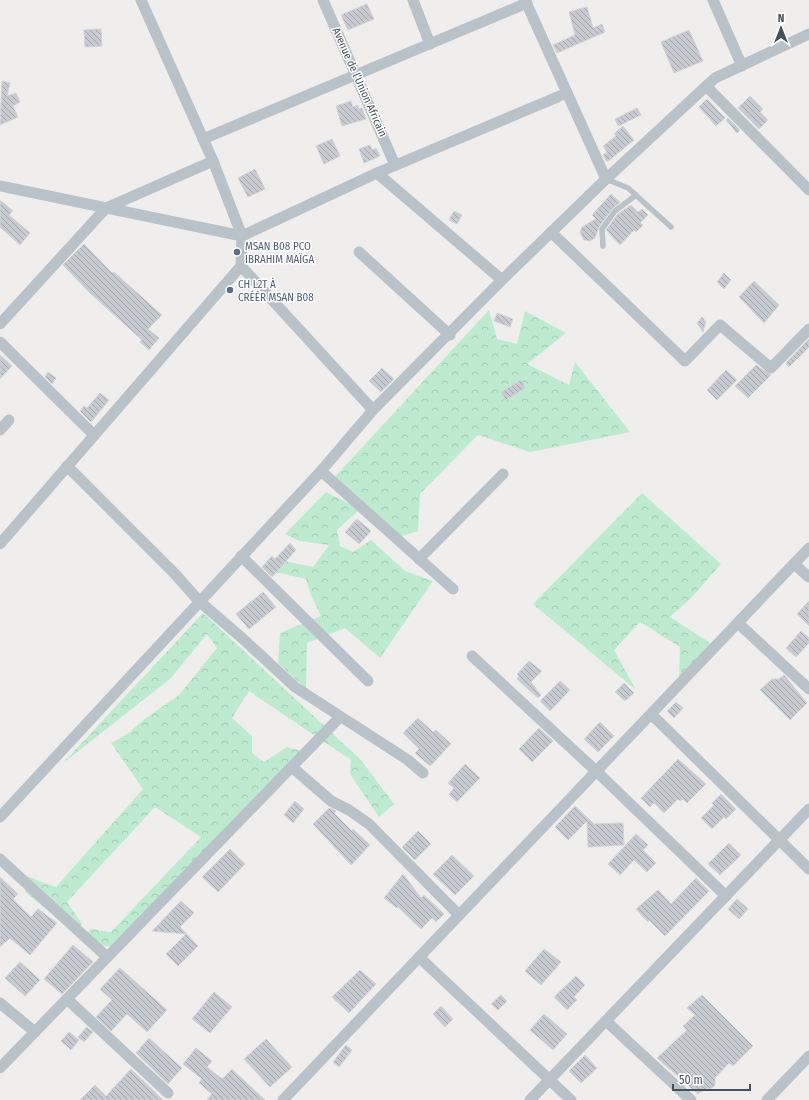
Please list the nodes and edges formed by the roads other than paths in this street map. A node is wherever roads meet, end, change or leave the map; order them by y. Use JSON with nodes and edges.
{"nodes":[{"id":1,"x":141,"y":0,"type":"edge"},
{"id":2,"x":323,"y":0,"type":"edge"},
{"id":3,"x":413,"y":0,"type":"edge"},
{"id":4,"x":713,"y":0,"type":"edge"},
{"id":5,"x":526,"y":2,"type":"edge"},
{"id":6,"x":809,"y":34,"type":"edge"},
{"id":7,"x":430,"y":44,"type":"junction"},
{"id":8,"x":742,"y":66,"type":"junction"},
{"id":9,"x":357,"y":74,"type":"junction"},
{"id":10,"x":706,"y":86,"type":"junction"},
{"id":11,"x":567,"y":93,"type":"junction"},
{"id":12,"x":203,"y":139,"type":"junction"},
{"id":13,"x":213,"y":161,"type":"junction"},
{"id":14,"x":395,"y":165,"type":"junction"},
{"id":15,"x":377,"y":173,"type":"junction"},
{"id":16,"x":606,"y":179,"type":"junction"},
{"id":17,"x":0,"y":186,"type":"edge"},
{"id":18,"x":809,"y":190,"type":"edge"},
{"id":19,"x":636,"y":195,"type":"junction"},
{"id":20,"x":106,"y":208,"type":"junction"},
{"id":21,"x":671,"y":227,"type":"dead end"},
{"id":22,"x":551,"y":232,"type":"junction"},
{"id":23,"x":242,"y":236,"type":"junction"},
{"id":24,"x":603,"y":246,"type":"dead end"},
{"id":25,"x":359,"y":252,"type":"dead end"},
{"id":26,"x":242,"y":266,"type":"junction"},
{"id":27,"x":502,"y":280,"type":"junction"},
{"id":28,"x":0,"y":324,"type":"edge"},
{"id":29,"x":809,"y":329,"type":"edge"},
{"id":30,"x":450,"y":335,"type":"junction"},
{"id":31,"x":0,"y":342,"type":"edge"},
{"id":32,"x":373,"y":410,"type":"junction"},
{"id":33,"x":9,"y":420,"type":"dead end"},
{"id":34,"x":0,"y":430,"type":"edge"},
{"id":35,"x":94,"y":435,"type":"junction"},
{"id":36,"x":67,"y":466,"type":"junction"},
{"id":37,"x":321,"y":471,"type":"junction"},
{"id":38,"x":502,"y":474,"type":"dead end"},
{"id":39,"x":0,"y":544,"type":"edge"},
{"id":40,"x":809,"y":548,"type":"edge"},
{"id":41,"x":241,"y":556,"type":"junction"},
{"id":42,"x":419,"y":559,"type":"junction"},
{"id":43,"x":794,"y":564,"type":"junction"},
{"id":44,"x":809,"y":577,"type":"edge"},
{"id":45,"x":453,"y":589,"type":"dead end"},
{"id":46,"x":199,"y":601,"type":"junction"},
{"id":47,"x":738,"y":623,"type":"junction"},
{"id":48,"x":472,"y":656,"type":"dead end"},
{"id":49,"x":368,"y":681,"type":"dead end"},
{"id":50,"x":809,"y":689,"type":"edge"},
{"id":51,"x":651,"y":714,"type":"junction"},
{"id":52,"x":340,"y":717,"type":"junction"},
{"id":53,"x":292,"y":767,"type":"junction"},
{"id":54,"x":596,"y":771,"type":"junction"},
{"id":55,"x":423,"y":773,"type":"dead end"},
{"id":56,"x":809,"y":809,"type":"edge"},
{"id":57,"x":0,"y":817,"type":"edge"},
{"id":58,"x":779,"y":840,"type":"junction"},
{"id":59,"x":0,"y":859,"type":"edge"},
{"id":60,"x":809,"y":869,"type":"edge"},
{"id":61,"x":726,"y":896,"type":"junction"},
{"id":62,"x":460,"y":915,"type":"junction"},
{"id":63,"x":107,"y":957,"type":"junction"},
{"id":64,"x":419,"y":957,"type":"junction"},
{"id":65,"x":67,"y":999,"type":"junction"},
{"id":66,"x":0,"y":1003,"type":"edge"},
{"id":67,"x":606,"y":1021,"type":"junction"},
{"id":68,"x":34,"y":1032,"type":"junction"},
{"id":69,"x":809,"y":1056,"type":"edge"},
{"id":70,"x":0,"y":1068,"type":"edge"},
{"id":71,"x":550,"y":1080,"type":"junction"},
{"id":72,"x":168,"y":1093,"type":"dead end"},
{"id":73,"x":283,"y":1100,"type":"edge"},
{"id":74,"x":530,"y":1100,"type":"edge"},
{"id":75,"x":571,"y":1100,"type":"edge"},
{"id":76,"x":691,"y":1100,"type":"edge"},
{"id":77,"x":766,"y":1100,"type":"edge"}],
"edges":[{"from":1,"to":12,"type":"street"},
{"from":2,"to":9,"type":"street","name":"Avenue de l’Union Africain"},
{"from":3,"to":7,"type":"street"},
{"from":4,"to":8,"type":"street"},
{"from":5,"to":7,"type":"street"},
{"from":5,"to":11,"type":"street"},
{"from":6,"to":8,"type":"street"},
{"from":7,"to":9,"type":"street"},
{"from":8,"to":10,"type":"street"},
{"from":9,"to":12,"type":"street"},
{"from":9,"to":14,"type":"street","name":"Avenue de l’Union Africain"},
{"from":10,"to":16,"type":"street"},
{"from":10,"to":18,"type":"street"},
{"from":11,"to":14,"type":"street"},
{"from":11,"to":16,"type":"street"},
{"from":12,"to":13,"type":"street"},
{"from":13,"to":20,"type":"street"},
{"from":13,"to":23,"type":"street"},
{"from":14,"to":15,"type":"street"},
{"from":15,"to":23,"type":"street"},
{"from":15,"to":27,"type":"street"},
{"from":16,"to":19,"type":"lane"},
{"from":16,"to":22,"type":"street"},
{"from":17,"to":20,"type":"street"},
{"from":19,"to":21,"type":"lane"},
{"from":19,"to":24,"type":"lane"},
{"from":20,"to":23,"type":"street"},
{"from":20,"to":28,"type":"street"},
{"from":22,"to":27,"type":"street"},
{"from":22,"to":29,"type":"street"},
{"from":23,"to":26,"type":"street"},
{"from":25,"to":30,"type":"street"},
{"from":26,"to":32,"type":"street"},
{"from":26,"to":35,"type":"street"},
{"from":27,"to":30,"type":"street"},
{"from":30,"to":32,"type":"street"},
{"from":31,"to":35,"type":"street"},
{"from":32,"to":37,"type":"street"},
{"from":33,"to":34,"type":"street"},
{"from":35,"to":36,"type":"street"},
{"from":36,"to":39,"type":"street"},
{"from":36,"to":46,"type":"street"},
{"from":37,"to":41,"type":"street"},
{"from":37,"to":42,"type":"street"},
{"from":38,"to":42,"type":"street"},
{"from":40,"to":43,"type":"street"},
{"from":41,"to":46,"type":"street"},
{"from":41,"to":49,"type":"street"},
{"from":42,"to":45,"type":"street"},
{"from":43,"to":44,"type":"street"},
{"from":43,"to":47,"type":"street"},
{"from":46,"to":52,"type":"street"},
{"from":46,"to":57,"type":"street"},
{"from":47,"to":50,"type":"street"},
{"from":47,"to":51,"type":"street"},
{"from":48,"to":54,"type":"street"},
{"from":51,"to":54,"type":"street"},
{"from":51,"to":58,"type":"street"},
{"from":52,"to":53,"type":"street"},
{"from":52,"to":55,"type":"street"},
{"from":53,"to":62,"type":"street"},
{"from":53,"to":63,"type":"street"},
{"from":54,"to":61,"type":"street"},
{"from":54,"to":62,"type":"street"},
{"from":56,"to":58,"type":"street"},
{"from":58,"to":60,"type":"street"},
{"from":58,"to":61,"type":"street"},
{"from":59,"to":63,"type":"street"},
{"from":61,"to":67,"type":"street"},
{"from":62,"to":64,"type":"street"},
{"from":63,"to":65,"type":"street"},
{"from":64,"to":71,"type":"street"},
{"from":64,"to":73,"type":"street"},
{"from":65,"to":68,"type":"street"},
{"from":65,"to":72,"type":"street"},
{"from":66,"to":68,"type":"street"},
{"from":67,"to":71,"type":"street"},
{"from":67,"to":76,"type":"street"},
{"from":68,"to":70,"type":"street"},
{"from":69,"to":77,"type":"street"},
{"from":71,"to":74,"type":"street"},
{"from":71,"to":75,"type":"street"}]}
